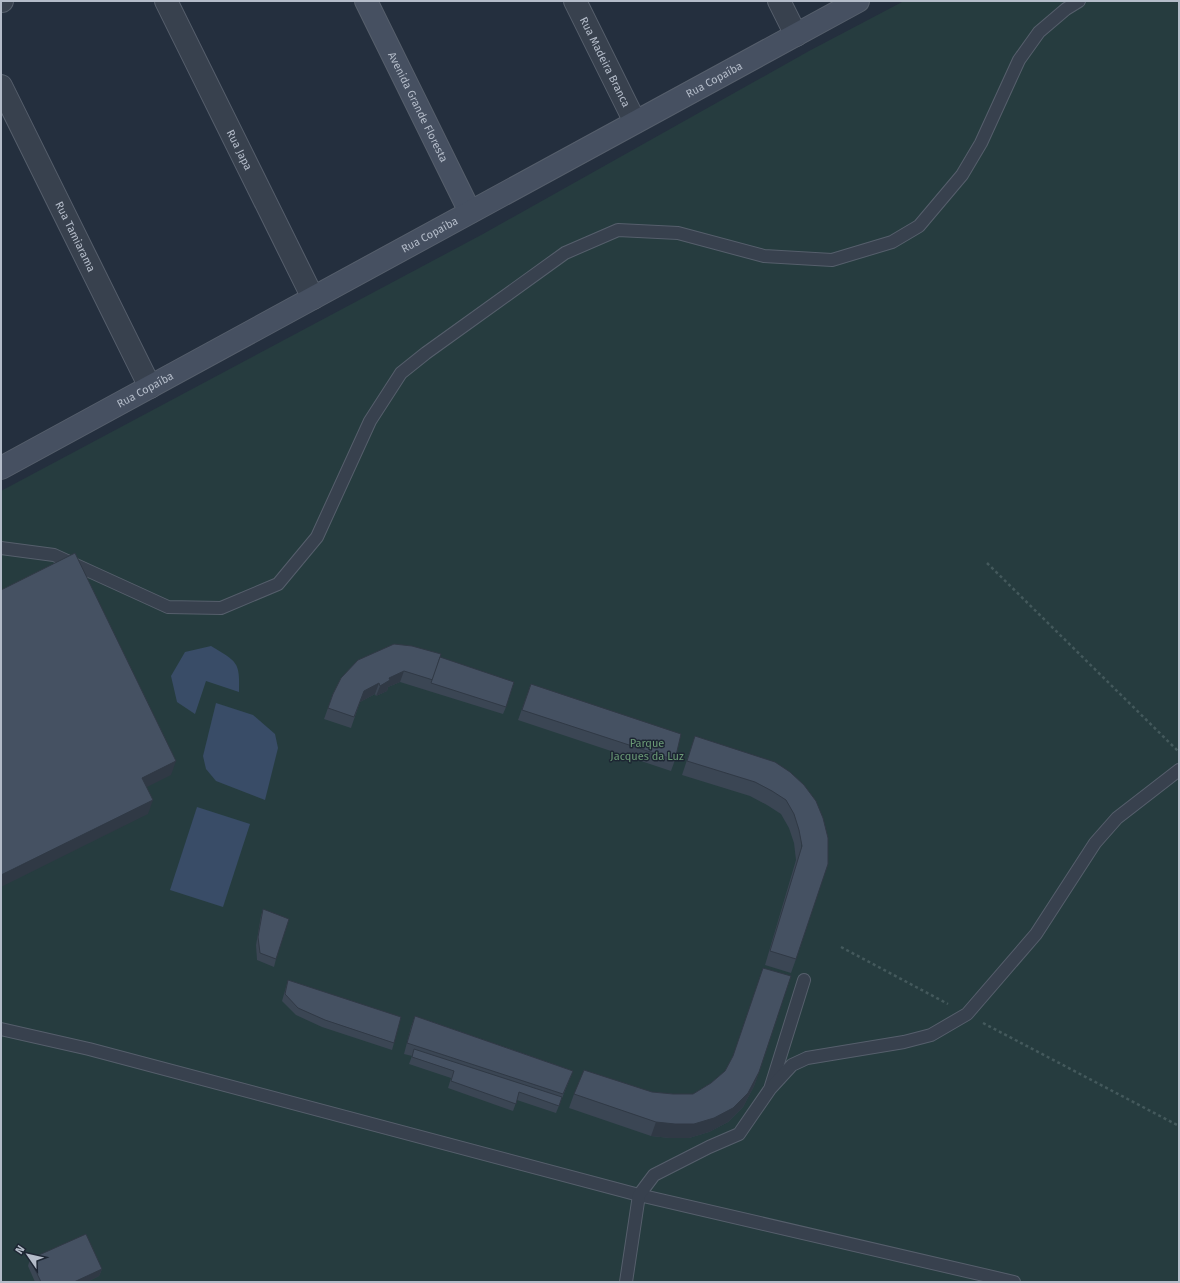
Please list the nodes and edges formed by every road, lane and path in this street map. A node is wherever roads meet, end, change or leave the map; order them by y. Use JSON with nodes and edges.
{"nodes":[{"id":1,"x":166,"y":1,"type":"edge"},
{"id":2,"x":366,"y":1,"type":"edge"},
{"id":3,"x":575,"y":1,"type":"edge"},
{"id":4,"x":779,"y":1,"type":"edge"},
{"id":5,"x":858,"y":1,"type":"edge"},
{"id":6,"x":1079,"y":1,"type":"edge"},
{"id":7,"x":796,"y":35,"type":"junction"},
{"id":8,"x":1,"y":86,"type":"edge"},
{"id":9,"x":635,"y":122,"type":"junction"},
{"id":10,"x":470,"y":212,"type":"junction"},
{"id":11,"x":313,"y":298,"type":"junction"},
{"id":12,"x":150,"y":387,"type":"junction"},
{"id":13,"x":1,"y":468,"type":"edge"},
{"id":14,"x":1,"y":548,"type":"edge"},
{"id":15,"x":987,"y":563,"type":"dead end"},
{"id":16,"x":1179,"y":753,"type":"edge"},
{"id":17,"x":1179,"y":770,"type":"edge"},
{"id":18,"x":841,"y":947,"type":"dead end"},
{"id":19,"x":804,"y":980,"type":"dead end"},
{"id":20,"x":967,"y":1014,"type":"junction"},
{"id":21,"x":1,"y":1028,"type":"edge"},
{"id":22,"x":770,"y":1089,"type":"junction"},
{"id":23,"x":1179,"y":1126,"type":"edge"},
{"id":24,"x":639,"y":1195,"type":"junction"},
{"id":25,"x":626,"y":1282,"type":"edge"},
{"id":26,"x":1014,"y":1282,"type":"edge"}],
"edges":[{"from":1,"to":11,"type":"street","name":"Rua Japa"},
{"from":2,"to":10,"type":"street","name":"Avenida Grande Floresta"},
{"from":3,"to":9,"type":"street","name":"Rua Madeira Branca"},
{"from":4,"to":7,"type":"street"},
{"from":5,"to":7,"type":"street","name":"Rua Copaíba"},
{"from":6,"to":14,"type":"lane"},
{"from":7,"to":9,"type":"street","name":"Rua Copaíba"},
{"from":8,"to":12,"type":"street","name":"Rua Tamiarama"},
{"from":9,"to":10,"type":"street","name":"Rua Copaíba"},
{"from":10,"to":11,"type":"street","name":"Rua Copaíba"},
{"from":11,"to":12,"type":"street","name":"Rua Copaíba"},
{"from":12,"to":13,"type":"street","name":"Rua Copaíba"},
{"from":15,"to":16,"type":"path"},
{"from":17,"to":20,"type":"lane"},
{"from":18,"to":20,"type":"path"},
{"from":19,"to":22,"type":"lane"},
{"from":20,"to":22,"type":"lane"},
{"from":20,"to":23,"type":"path"},
{"from":21,"to":24,"type":"lane"},
{"from":22,"to":24,"type":"lane"},
{"from":24,"to":25,"type":"lane"},
{"from":24,"to":26,"type":"lane"}]}
